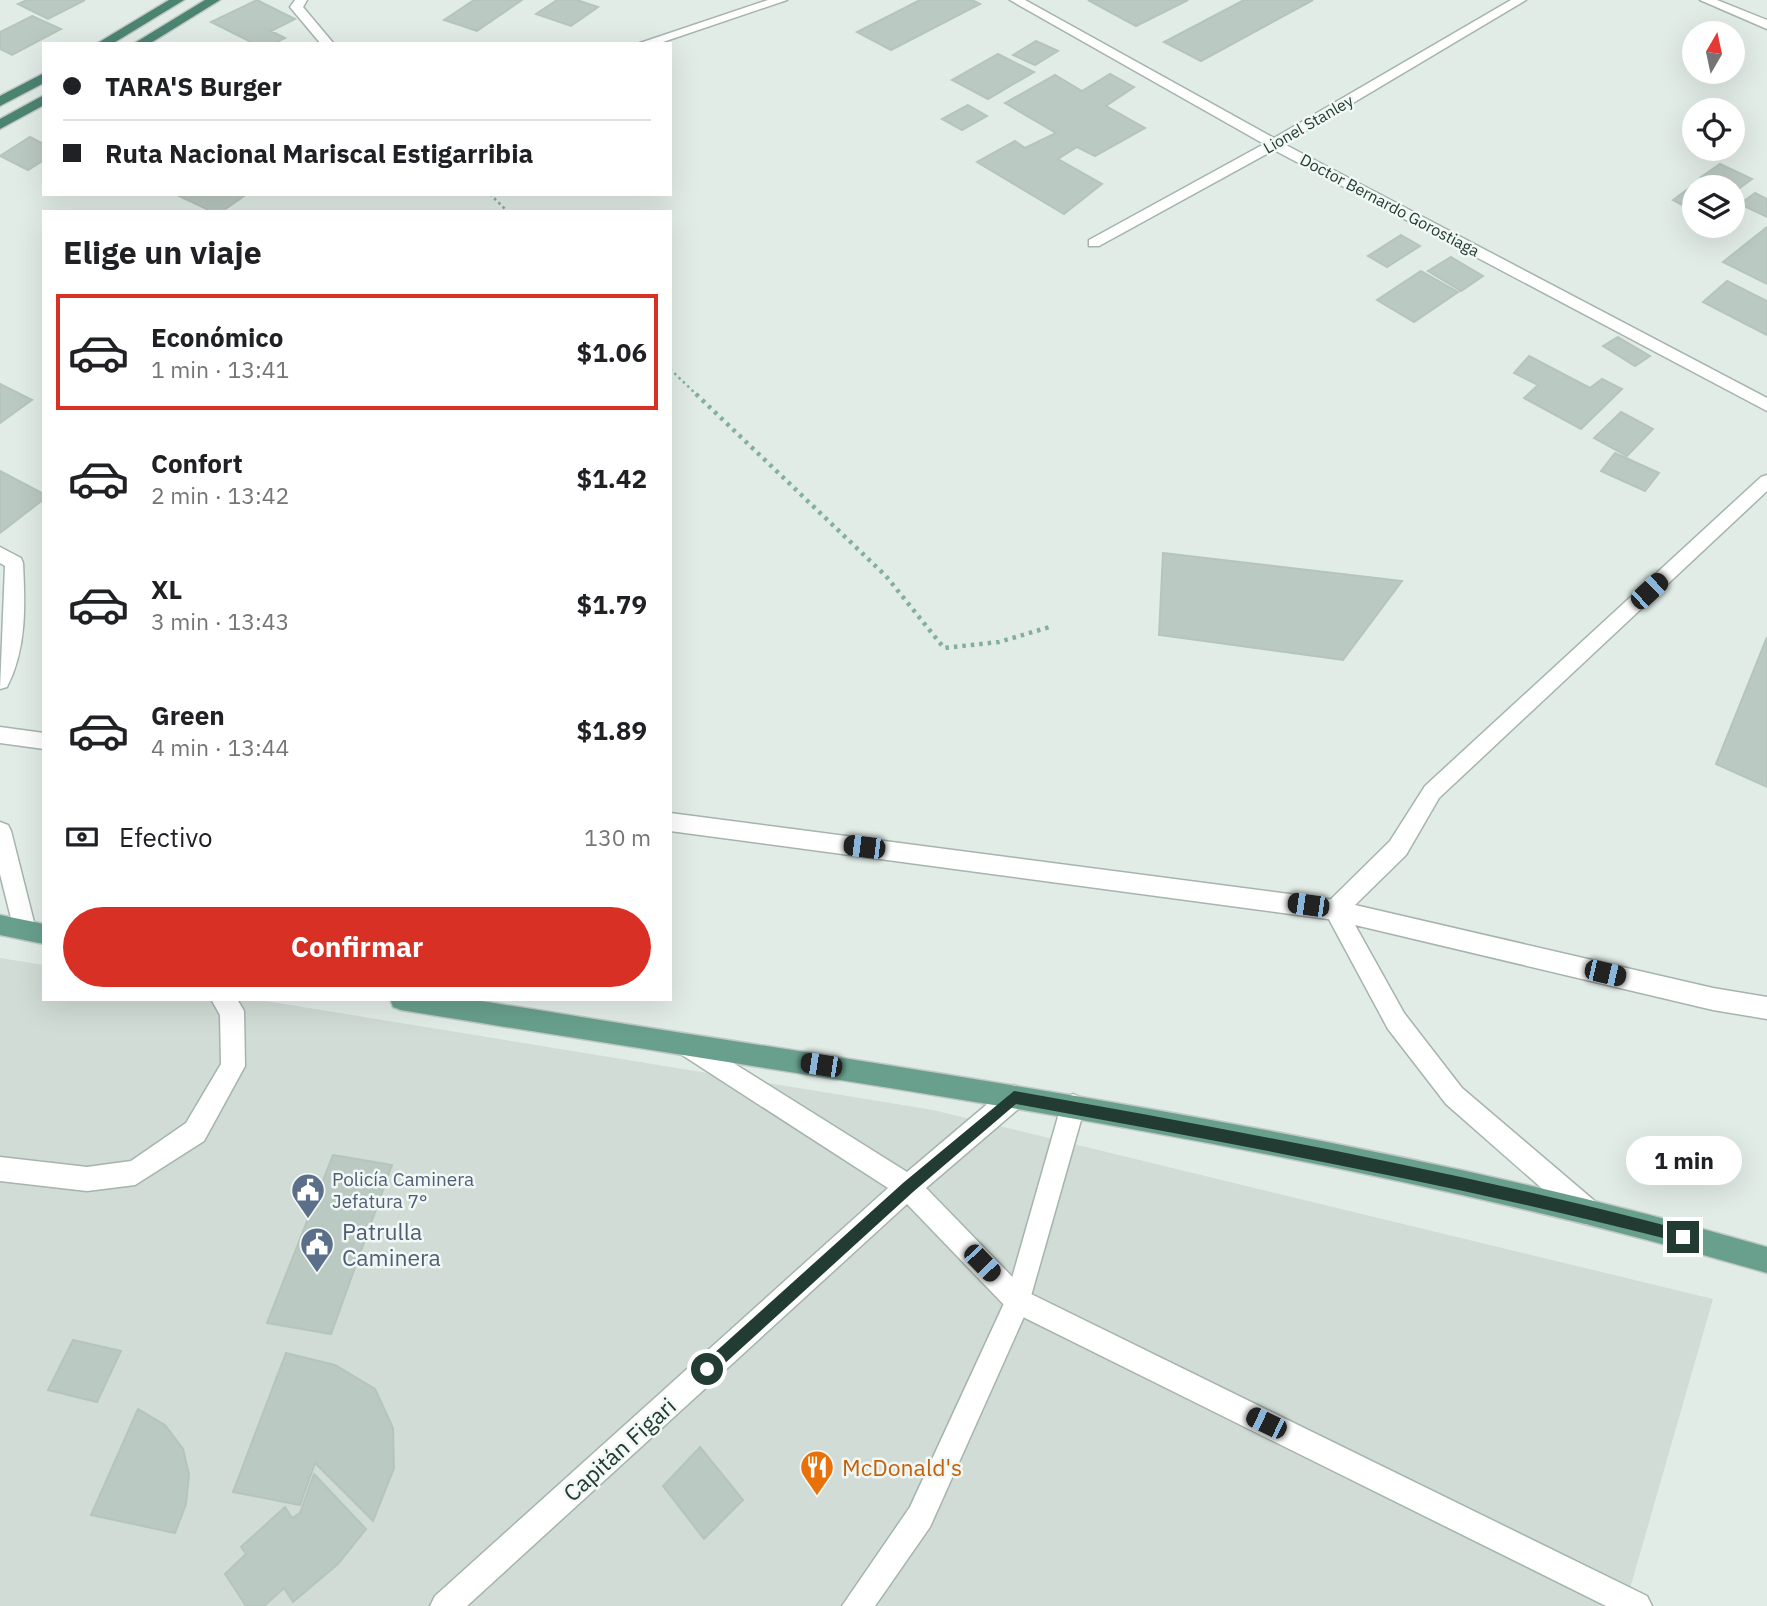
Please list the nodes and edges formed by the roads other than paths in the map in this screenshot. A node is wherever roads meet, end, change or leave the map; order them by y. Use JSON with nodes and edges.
{"nodes":[{"id":1,"x":178,"y":0,"type":"edge"},
{"id":2,"x":214,"y":0,"type":"edge"},
{"id":3,"x":301,"y":0,"type":"edge"},
{"id":4,"x":782,"y":0,"type":"edge"},
{"id":5,"x":1016,"y":0,"type":"edge"},
{"id":6,"x":1520,"y":0,"type":"edge"},
{"id":7,"x":1706,"y":0,"type":"edge"},
{"id":8,"x":755,"y":4,"type":"edge"},
{"id":9,"x":1767,"y":25,"type":"edge"},
{"id":10,"x":105,"y":42,"type":"edge"},
{"id":11,"x":142,"y":42,"type":"edge"},
{"id":12,"x":326,"y":42,"type":"edge"},
{"id":13,"x":649,"y":42,"type":"edge"},
{"id":14,"x":42,"y":78,"type":"edge"},
{"id":15,"x":42,"y":100,"type":"edge"},
{"id":16,"x":0,"y":102,"type":"edge"},
{"id":17,"x":0,"y":125,"type":"edge"},
{"id":18,"x":1274,"y":144,"type":"junction"},
{"id":19,"x":1094,"y":243,"type":"dead end"},
{"id":20,"x":1767,"y":405,"type":"edge"},
{"id":21,"x":1767,"y":481,"type":"edge"},
{"id":22,"x":0,"y":554,"type":"edge"},
{"id":23,"x":0,"y":681,"type":"edge"},
{"id":24,"x":0,"y":735,"type":"edge"},
{"id":25,"x":42,"y":741,"type":"edge"},
{"id":26,"x":672,"y":822,"type":"edge"},
{"id":27,"x":0,"y":831,"type":"edge"},
{"id":28,"x":1335,"y":910,"type":"junction"},
{"id":29,"x":0,"y":925,"type":"edge"},
{"id":30,"x":35,"y":932,"type":"edge"},
{"id":31,"x":224,"y":1001,"type":"edge"},
{"id":32,"x":414,"y":1001,"type":"edge"},
{"id":33,"x":1767,"y":1008,"type":"edge"},
{"id":34,"x":684,"y":1042,"type":"junction"},
{"id":35,"x":1014,"y":1097,"type":"junction"},
{"id":36,"x":1073,"y":1106,"type":"junction"},
{"id":37,"x":0,"y":1169,"type":"edge"},
{"id":38,"x":908,"y":1187,"type":"junction"},
{"id":39,"x":1588,"y":1212,"type":"junction"},
{"id":40,"x":1767,"y":1260,"type":"edge"},
{"id":41,"x":1018,"y":1301,"type":"junction"},
{"id":42,"x":445,"y":1606,"type":"edge"},
{"id":43,"x":857,"y":1606,"type":"edge"},
{"id":44,"x":1637,"y":1606,"type":"edge"}],
"edges":[{"from":1,"to":10,"type":"highway"},
{"from":2,"to":11,"type":"highway"},
{"from":3,"to":12,"type":"street"},
{"from":4,"to":8,"type":"street"},
{"from":5,"to":18,"type":"street","name":"Doctor Bernardo Gorostiaga"},
{"from":6,"to":18,"type":"street","name":"Lionel Stanley"},
{"from":7,"to":9,"type":"street"},
{"from":8,"to":13,"type":"street"},
{"from":14,"to":16,"type":"highway"},
{"from":15,"to":17,"type":"highway"},
{"from":18,"to":19,"type":"street","name":"Lionel Stanley"},
{"from":18,"to":20,"type":"street","name":"Doctor Bernardo Gorostiaga"},
{"from":21,"to":28,"type":"street"},
{"from":22,"to":23,"type":"street"},
{"from":24,"to":25,"type":"street"},
{"from":26,"to":28,"type":"street"},
{"from":27,"to":30,"type":"street"},
{"from":28,"to":33,"type":"street"},
{"from":28,"to":39,"type":"street"},
{"from":29,"to":30,"type":"main road"},
{"from":31,"to":37,"type":"street"},
{"from":32,"to":34,"type":"main road"},
{"from":34,"to":35,"type":"main road"},
{"from":34,"to":38,"type":"street"},
{"from":35,"to":36,"type":"main road"},
{"from":35,"to":38,"type":"street","name":"Capitán Figari"},
{"from":36,"to":39,"type":"main road"},
{"from":36,"to":41,"type":"street"},
{"from":38,"to":41,"type":"street"},
{"from":38,"to":42,"type":"street","name":"Capitán Figari"},
{"from":39,"to":40,"type":"main road"},
{"from":41,"to":43,"type":"street"},
{"from":41,"to":44,"type":"street"}]}
